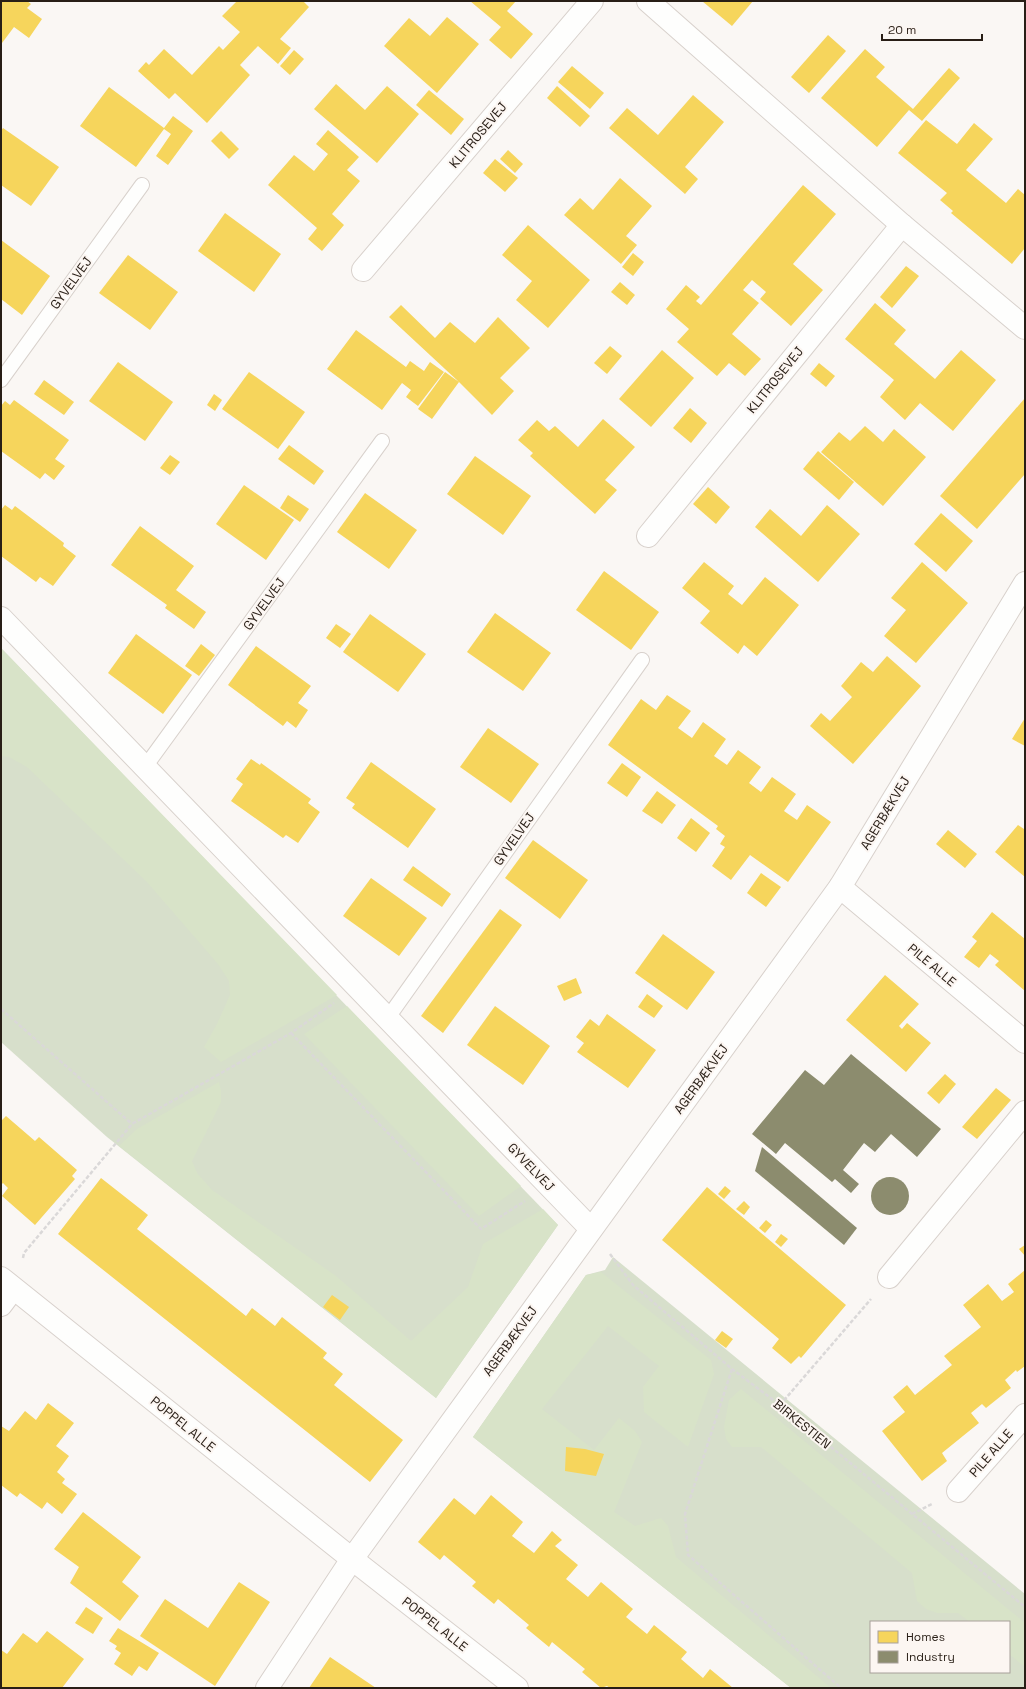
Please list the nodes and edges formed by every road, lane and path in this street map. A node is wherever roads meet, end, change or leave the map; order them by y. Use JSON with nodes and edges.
{"nodes":[{"id":1,"x":592,"y":1,"type":"edge"},
{"id":2,"x":648,"y":1,"type":"edge"},
{"id":3,"x":142,"y":185,"type":"dead end"},
{"id":4,"x":902,"y":225,"type":"junction"},
{"id":5,"x":363,"y":270,"type":"dead end"},
{"id":6,"x":1025,"y":328,"type":"edge"},
{"id":7,"x":1,"y":380,"type":"edge"},
{"id":8,"x":382,"y":441,"type":"dead end"},
{"id":9,"x":648,"y":536,"type":"dead end"},
{"id":10,"x":1025,"y":582,"type":"edge"},
{"id":11,"x":1,"y":618,"type":"edge"},
{"id":12,"x":642,"y":660,"type":"dead end"},
{"id":13,"x":145,"y":767,"type":"junction"},
{"id":14,"x":840,"y":887,"type":"junction"},
{"id":15,"x":358,"y":987,"type":"junction"},
{"id":16,"x":1,"y":1009,"type":"edge"},
{"id":17,"x":387,"y":1019,"type":"junction"},
{"id":18,"x":291,"y":1033,"type":"junction"},
{"id":19,"x":1025,"y":1042,"type":"edge"},
{"id":20,"x":1025,"y":1112,"type":"edge"},
{"id":21,"x":132,"y":1124,"type":"junction"},
{"id":22,"x":549,"y":1185,"type":"junction"},
{"id":23,"x":591,"y":1229,"type":"junction"},
{"id":24,"x":889,"y":1277,"type":"joint"},
{"id":25,"x":5,"y":1290,"type":"edge"},
{"id":26,"x":732,"y":1369,"type":"junction"},
{"id":27,"x":780,"y":1406,"type":"junction"},
{"id":28,"x":1025,"y":1415,"type":"edge"},
{"id":29,"x":958,"y":1491,"type":"dead end"},
{"id":30,"x":352,"y":1559,"type":"junction"},
{"id":31,"x":1025,"y":1607,"type":"edge"},
{"id":32,"x":267,"y":1688,"type":"edge"},
{"id":33,"x":517,"y":1688,"type":"edge"},
{"id":34,"x":841,"y":1688,"type":"edge"}],
"edges":[{"from":1,"to":5,"type":"street","name":"KLITROSEVEJ"},
{"from":2,"to":4,"type":"street"},
{"from":3,"to":7,"type":"lane","name":"GYVELVEJ"},
{"from":4,"to":6,"type":"street"},
{"from":4,"to":9,"type":"street","name":"KLITROSEVEJ"},
{"from":8,"to":13,"type":"lane","name":"GYVELVEJ"},
{"from":10,"to":14,"type":"street","name":"AGERBÆKVEJ"},
{"from":11,"to":13,"type":"street","name":"GYVELVEJ"},
{"from":12,"to":17,"type":"lane","name":"GYVELVEJ"},
{"from":13,"to":15,"type":"street","name":"GYVELVEJ"},
{"from":14,"to":19,"type":"street","name":"PILE ALLE"},
{"from":14,"to":23,"type":"street","name":"AGERBÆKVEJ"},
{"from":15,"to":17,"type":"street","name":"GYVELVEJ"},
{"from":15,"to":18,"type":"path"},
{"from":16,"to":21,"type":"path"},
{"from":17,"to":22,"type":"street","name":"GYVELVEJ"},
{"from":18,"to":21,"type":"path"},
{"from":18,"to":22,"type":"path"},
{"from":20,"to":24,"type":"street"},
{"from":21,"to":25,"type":"path"},
{"from":22,"to":23,"type":"street","name":"GYVELVEJ"},
{"from":23,"to":26,"type":"path","name":"BIRKESTIEN"},
{"from":23,"to":30,"type":"street","name":"AGERBÆKVEJ"},
{"from":24,"to":27,"type":"path"},
{"from":25,"to":30,"type":"street","name":"POPPEL ALLE"},
{"from":26,"to":27,"type":"path","name":"BIRKESTIEN"},
{"from":26,"to":34,"type":"path"},
{"from":27,"to":31,"type":"path","name":"BIRKESTIEN"},
{"from":28,"to":29,"type":"street","name":"PILE ALLE"},
{"from":30,"to":32,"type":"street"},
{"from":30,"to":33,"type":"street","name":"POPPEL ALLE"}]}
